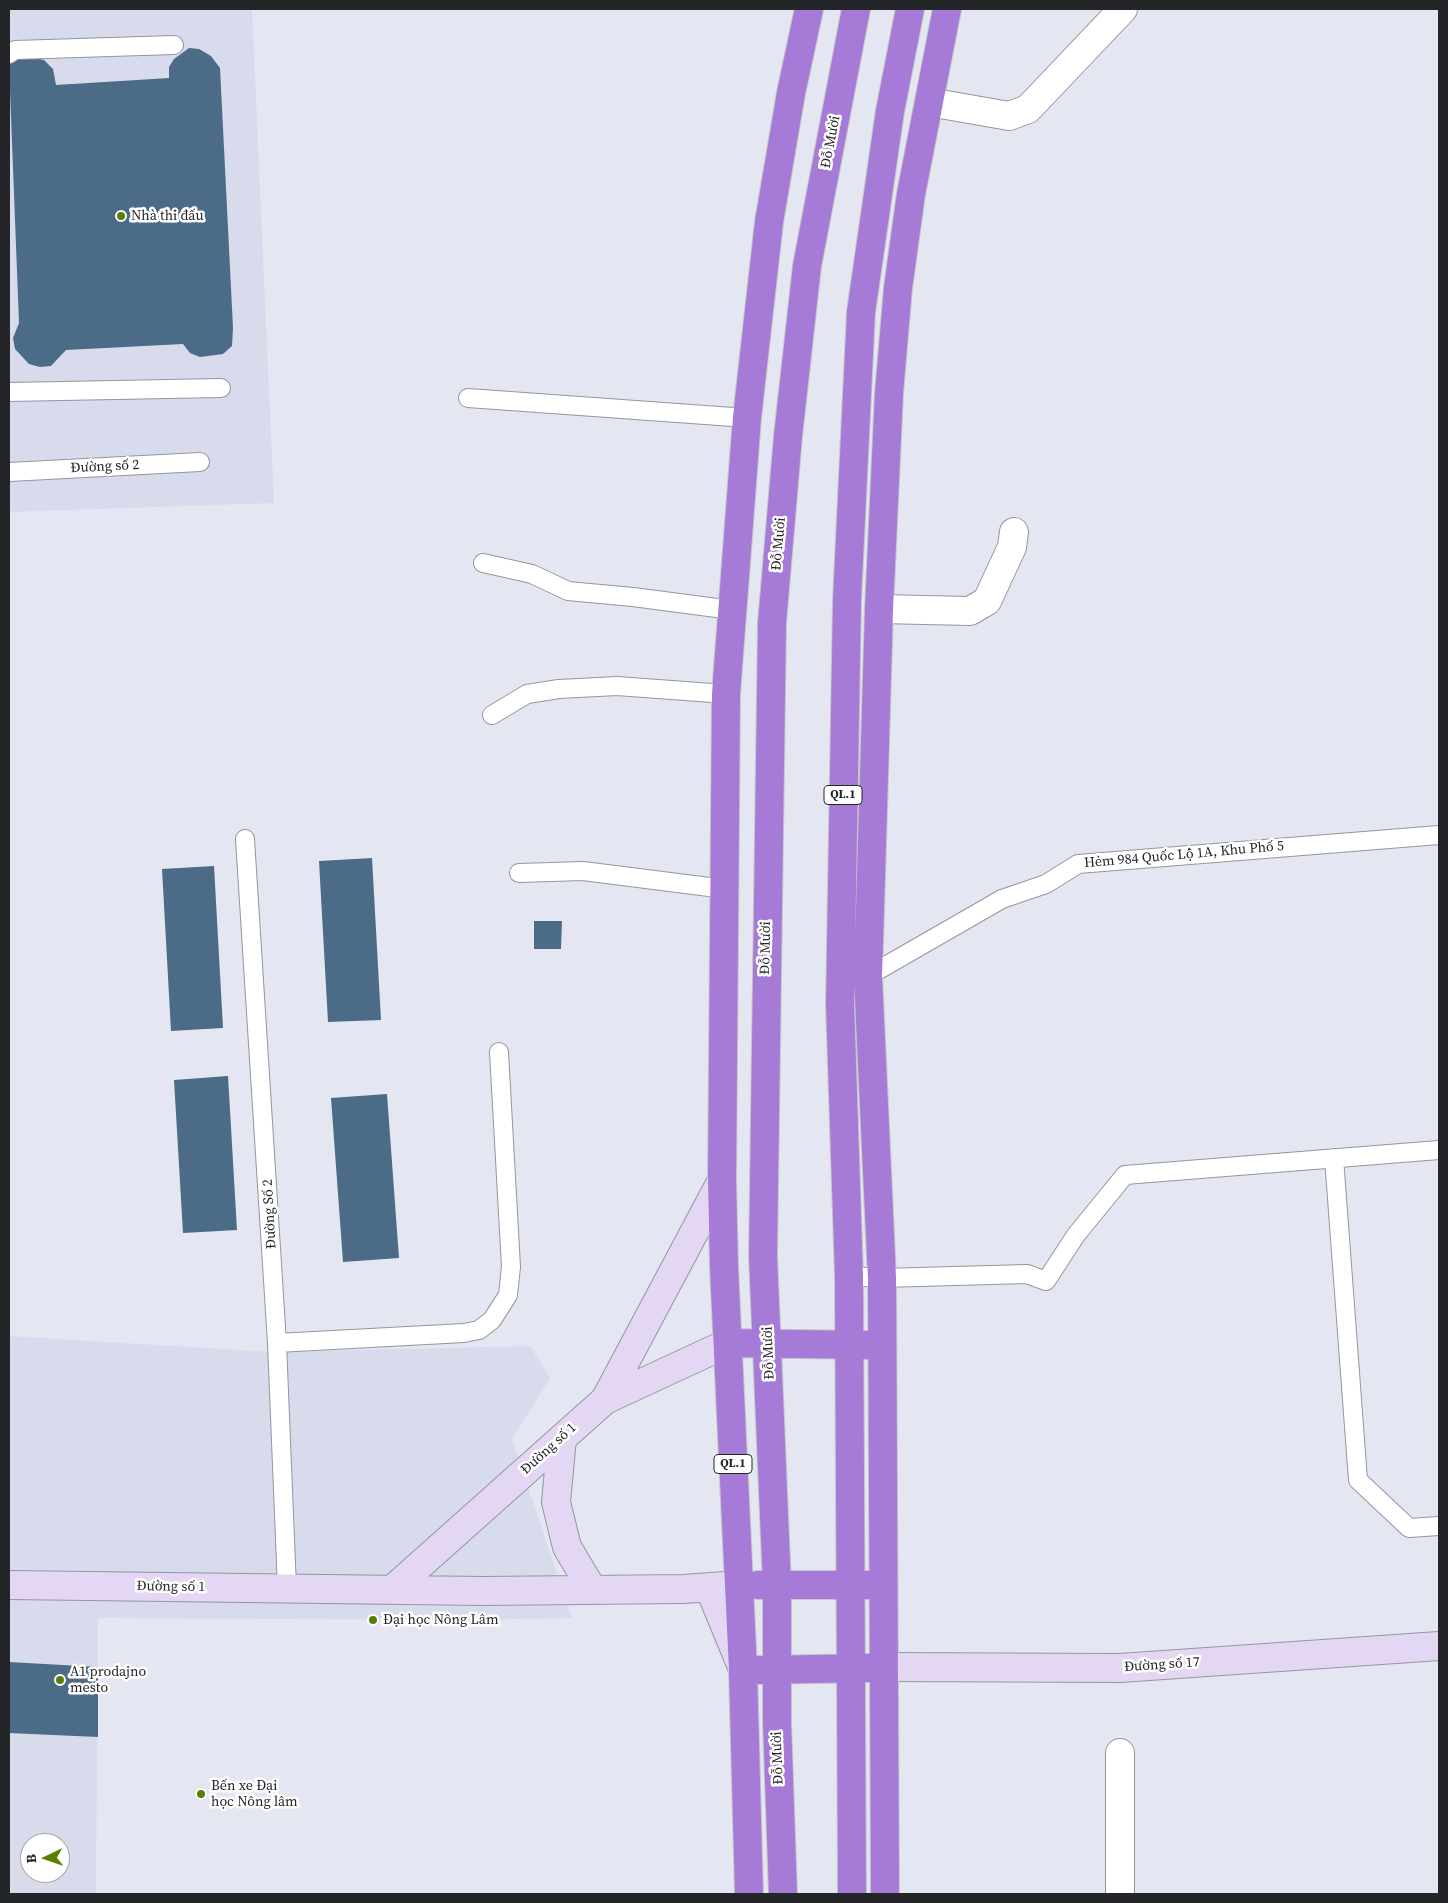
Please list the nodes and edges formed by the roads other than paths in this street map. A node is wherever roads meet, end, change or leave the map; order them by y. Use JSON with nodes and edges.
{"nodes":[{"id":1,"x":810,"y":9,"type":"edge"},
{"id":2,"x":856,"y":9,"type":"edge"},
{"id":3,"x":910,"y":9,"type":"edge"},
{"id":4,"x":947,"y":9,"type":"edge"},
{"id":5,"x":1123,"y":9,"type":"edge"},
{"id":6,"x":174,"y":45,"type":"dead end"},
{"id":7,"x":9,"y":54,"type":"edge"},
{"id":8,"x":929,"y":102,"type":"junction"},
{"id":9,"x":220,"y":388,"type":"dead end"},
{"id":10,"x":9,"y":392,"type":"edge"},
{"id":11,"x":468,"y":398,"type":"dead end"},
{"id":12,"x":747,"y":418,"type":"junction"},
{"id":13,"x":200,"y":462,"type":"dead end"},
{"id":14,"x":9,"y":472,"type":"edge"},
{"id":15,"x":1014,"y":532,"type":"dead end"},
{"id":16,"x":482,"y":563,"type":"dead end"},
{"id":17,"x":880,"y":608,"type":"junction"},
{"id":18,"x":732,"y":610,"type":"junction"},
{"id":19,"x":726,"y":694,"type":"junction"},
{"id":20,"x":492,"y":715,"type":"dead end"},
{"id":21,"x":1439,"y":835,"type":"edge"},
{"id":22,"x":245,"y":839,"type":"dead end"},
{"id":23,"x":520,"y":873,"type":"dead end"},
{"id":24,"x":725,"y":888,"type":"junction"},
{"id":25,"x":868,"y":976,"type":"junction"},
{"id":26,"x":499,"y":1052,"type":"dead end"},
{"id":27,"x":1439,"y":1150,"type":"edge"},
{"id":28,"x":1334,"y":1158,"type":"junction"},
{"id":29,"x":722,"y":1180,"type":"junction"},
{"id":30,"x":849,"y":1276,"type":"junction"},
{"id":31,"x":882,"y":1278,"type":"junction"},
{"id":32,"x":277,"y":1343,"type":"junction"},
{"id":33,"x":728,"y":1344,"type":"junction"},
{"id":34,"x":768,"y":1344,"type":"junction"},
{"id":35,"x":849,"y":1344,"type":"junction"},
{"id":36,"x":881,"y":1345,"type":"junction"},
{"id":37,"x":604,"y":1400,"type":"junction"},
{"id":38,"x":562,"y":1438,"type":"junction"},
{"id":39,"x":1439,"y":1526,"type":"edge"},
{"id":40,"x":9,"y":1585,"type":"edge"},
{"id":41,"x":739,"y":1585,"type":"junction"},
{"id":42,"x":777,"y":1585,"type":"junction"},
{"id":43,"x":850,"y":1585,"type":"junction"},
{"id":44,"x":885,"y":1585,"type":"junction"},
{"id":45,"x":709,"y":1587,"type":"junction"},
{"id":46,"x":287,"y":1588,"type":"junction"},
{"id":47,"x":394,"y":1589,"type":"junction"},
{"id":48,"x":592,"y":1590,"type":"junction"},
{"id":49,"x":1439,"y":1646,"type":"edge"},
{"id":50,"x":885,"y":1667,"type":"junction"},
{"id":51,"x":851,"y":1669,"type":"junction"},
{"id":52,"x":743,"y":1670,"type":"junction"},
{"id":53,"x":777,"y":1670,"type":"junction"},
{"id":54,"x":1120,"y":1753,"type":"dead end"},
{"id":55,"x":748,"y":1894,"type":"edge"},
{"id":56,"x":783,"y":1894,"type":"edge"},
{"id":57,"x":852,"y":1894,"type":"edge"},
{"id":58,"x":885,"y":1894,"type":"edge"},
{"id":59,"x":1120,"y":1894,"type":"edge"}],
"edges":[{"from":1,"to":12,"type":"highway","number":"QL.1"},
{"from":2,"to":34,"type":"highway","name":"Đỗ Mười","number":"QL.1"},
{"from":3,"to":30,"type":"highway","number":"QL.1"},
{"from":4,"to":8,"type":"highway","number":"QL.1"},
{"from":5,"to":8,"type":"street"},
{"from":6,"to":7,"type":"lane"},
{"from":8,"to":17,"type":"highway","number":"QL.1"},
{"from":9,"to":10,"type":"lane"},
{"from":11,"to":12,"type":"lane"},
{"from":12,"to":18,"type":"highway","number":"QL.1"},
{"from":13,"to":14,"type":"lane","name":"Đường số 2"},
{"from":15,"to":17,"type":"street"},
{"from":16,"to":18,"type":"lane"},
{"from":17,"to":25,"type":"highway","number":"QL.1"},
{"from":18,"to":19,"type":"highway","number":"QL.1"},
{"from":19,"to":20,"type":"lane"},
{"from":19,"to":24,"type":"highway","number":"QL.1"},
{"from":21,"to":25,"type":"lane","name":"Hẻm 984 Quốc Lộ 1A, Khu Phố 5"},
{"from":22,"to":32,"type":"lane","name":"Đường Số 2"},
{"from":23,"to":24,"type":"lane"},
{"from":24,"to":29,"type":"highway","number":"QL.1"},
{"from":25,"to":31,"type":"highway","number":"QL.1"},
{"from":26,"to":32,"type":"lane"},
{"from":27,"to":28,"type":"lane"},
{"from":28,"to":31,"type":"lane"},
{"from":28,"to":39,"type":"lane"},
{"from":29,"to":33,"type":"highway","number":"QL.1"},
{"from":29,"to":37,"type":"street"},
{"from":30,"to":31,"type":"lane"},
{"from":30,"to":35,"type":"highway","number":"QL.1"},
{"from":31,"to":36,"type":"highway","number":"QL.1"},
{"from":32,"to":46,"type":"lane","name":"Đường Số 2"},
{"from":33,"to":34,"type":"highway"},
{"from":33,"to":37,"type":"street","name":"Đường số 1"},
{"from":33,"to":41,"type":"highway","number":"QL.1"},
{"from":34,"to":35,"type":"highway"},
{"from":34,"to":42,"type":"highway","name":"Đỗ Mười","number":"QL.1"},
{"from":35,"to":36,"type":"highway"},
{"from":35,"to":43,"type":"highway","number":"QL.1"},
{"from":36,"to":44,"type":"highway","number":"QL.1"},
{"from":37,"to":38,"type":"street","name":"Đường số 1"},
{"from":38,"to":47,"type":"street","name":"Đường số 1"},
{"from":38,"to":48,"type":"street"},
{"from":40,"to":46,"type":"street","name":"Đường số 1"},
{"from":41,"to":42,"type":"highway"},
{"from":41,"to":45,"type":"street","name":"Đường số 1"},
{"from":41,"to":52,"type":"highway","number":"QL.1"},
{"from":42,"to":43,"type":"highway"},
{"from":42,"to":53,"type":"highway","name":"Đỗ Mười","number":"QL.1"},
{"from":43,"to":44,"type":"highway"},
{"from":43,"to":51,"type":"highway","number":"QL.1"},
{"from":44,"to":50,"type":"highway","number":"QL.1"},
{"from":45,"to":48,"type":"street","name":"Đường số 1"},
{"from":45,"to":52,"type":"street"},
{"from":46,"to":47,"type":"street","name":"Đường số 1"},
{"from":47,"to":48,"type":"street","name":"Đường số 1"},
{"from":49,"to":50,"type":"street","name":"Đường số 17"},
{"from":50,"to":51,"type":"highway"},
{"from":50,"to":58,"type":"highway","number":"QL.1"},
{"from":51,"to":53,"type":"highway"},
{"from":51,"to":57,"type":"highway","number":"QL.1"},
{"from":52,"to":53,"type":"highway"},
{"from":52,"to":55,"type":"highway","number":"QL.1"},
{"from":53,"to":56,"type":"highway","name":"Đỗ Mười","number":"QL.1"},
{"from":54,"to":59,"type":"street"}]}
